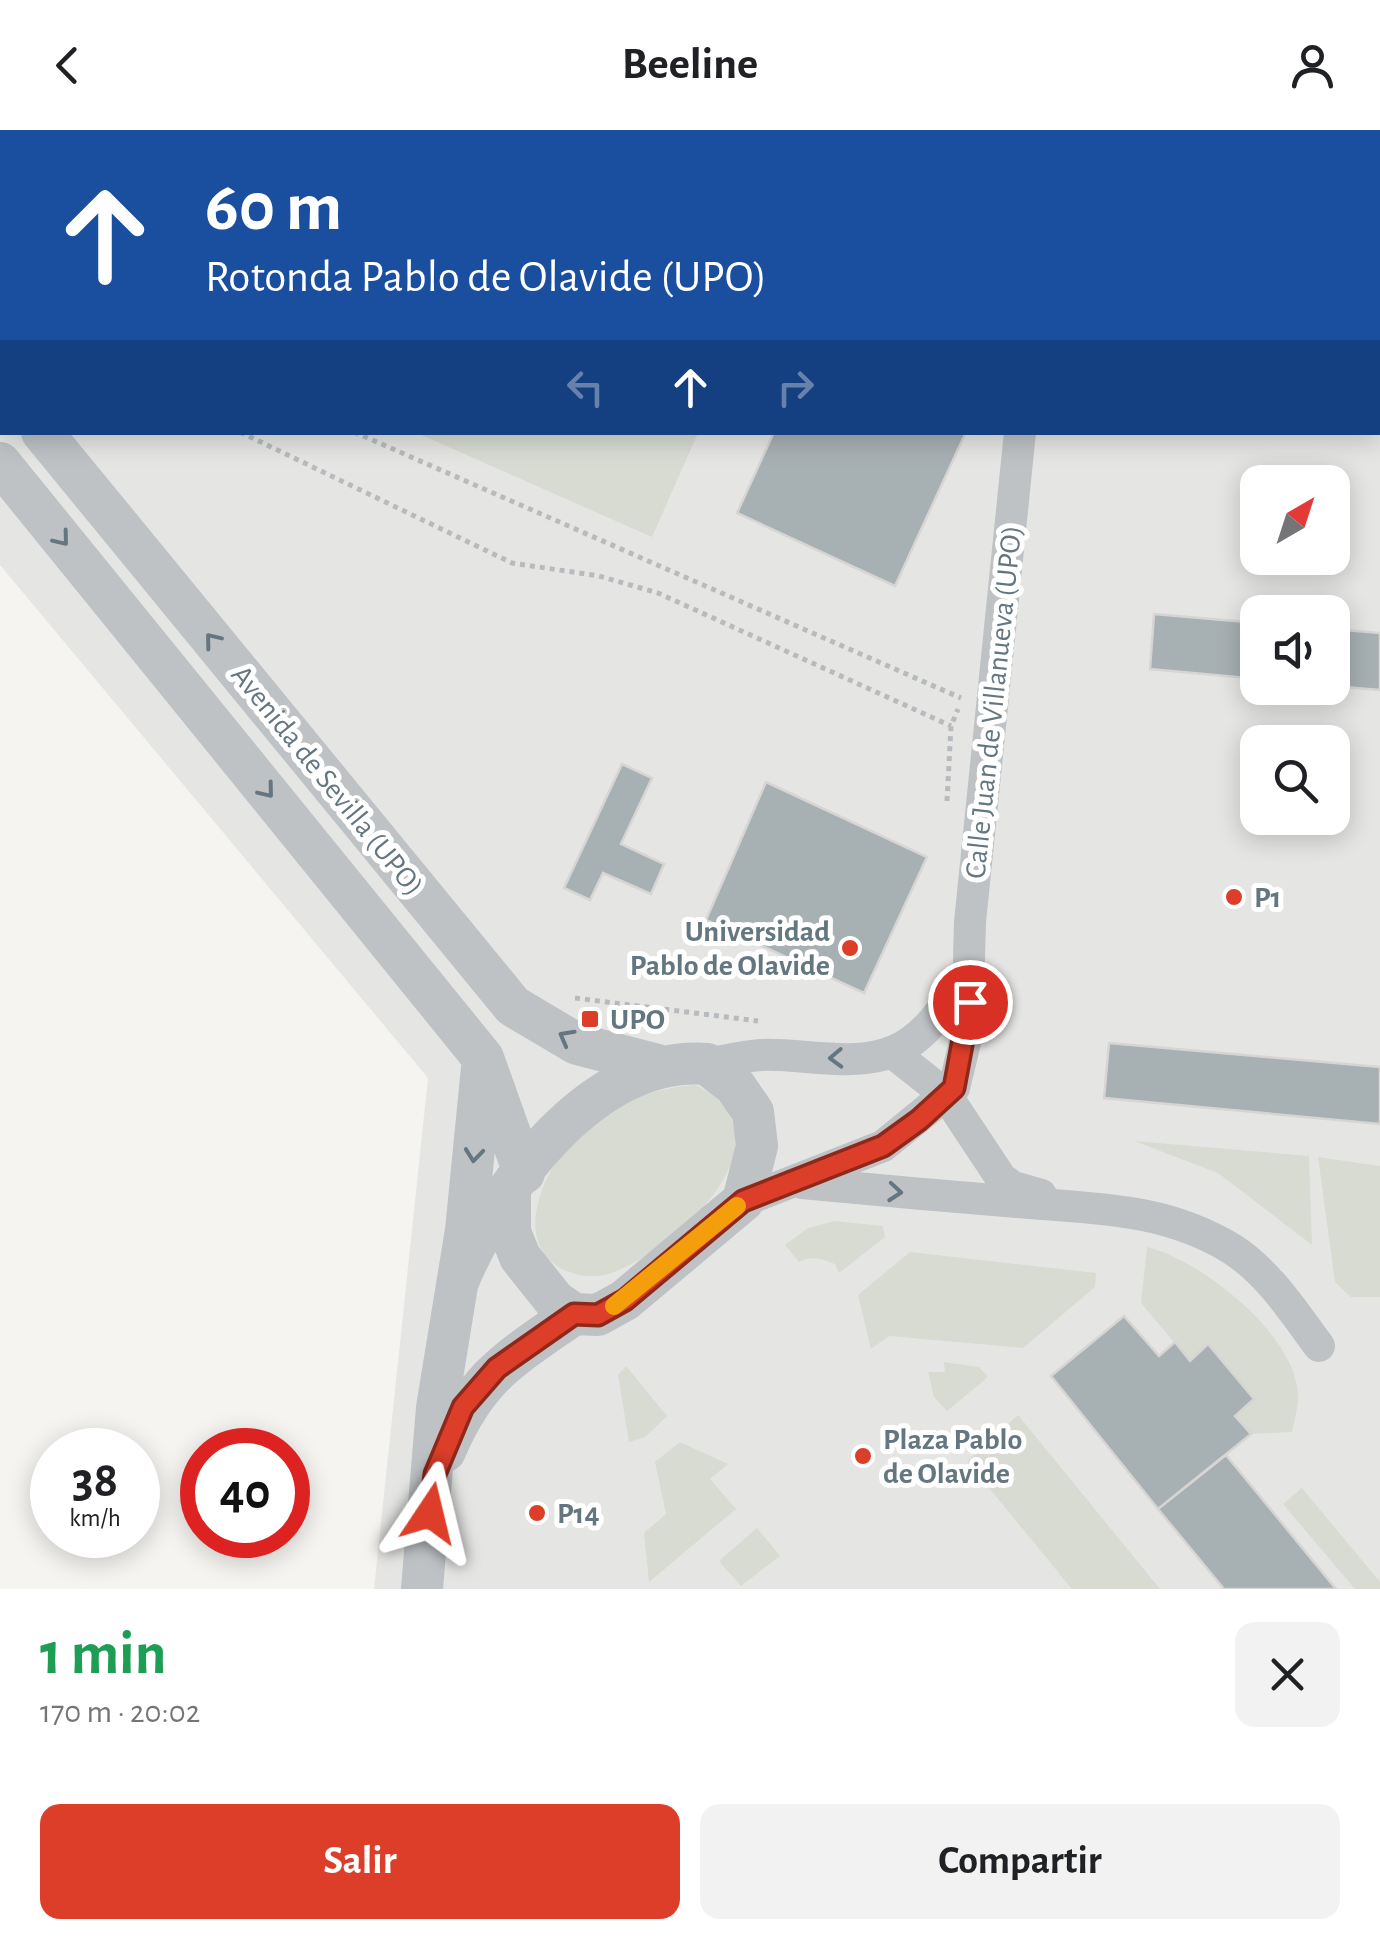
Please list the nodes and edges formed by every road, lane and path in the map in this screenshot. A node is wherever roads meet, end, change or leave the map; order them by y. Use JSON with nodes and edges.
{"nodes":[{"id":1,"x":44,"y":435,"type":"edge"},
{"id":2,"x":246,"y":435,"type":"edge"},
{"id":3,"x":361,"y":435,"type":"edge"},
{"id":4,"x":1020,"y":435,"type":"edge"},
{"id":5,"x":0,"y":463,"type":"edge"},
{"id":6,"x":951,"y":726,"type":"junction"},
{"id":7,"x":947,"y":804,"type":"dead end"},
{"id":8,"x":967,"y":972,"type":"junction"},
{"id":9,"x":559,"y":996,"type":"dead end"},
{"id":10,"x":776,"y":1023,"type":"dead end"},
{"id":11,"x":892,"y":1052,"type":"junction"},
{"id":12,"x":484,"y":1058,"type":"junction"},
{"id":13,"x":707,"y":1064,"type":"junction"},
{"id":14,"x":658,"y":1065,"type":"junction"},
{"id":15,"x":946,"y":1094,"type":"junction"},
{"id":16,"x":517,"y":1182,"type":"junction"},
{"id":17,"x":798,"y":1183,"type":"junction"},
{"id":18,"x":743,"y":1201,"type":"junction"},
{"id":19,"x":1074,"y":1205,"type":"junction"},
{"id":20,"x":457,"y":1284,"type":"junction"},
{"id":21,"x":574,"y":1314,"type":"junction"},
{"id":22,"x":1318,"y":1346,"type":"dead end"},
{"id":23,"x":435,"y":1474,"type":"junction"},
{"id":24,"x":422,"y":1589,"type":"edge"}],
"edges":[{"from":14,"to":1,"type":"street","name":"Avenida de Sevilla (UPO)","one_way":true},
{"from":2,"to":6,"type":"path"},
{"from":3,"to":6,"type":"path"},
{"from":4,"to":8,"type":"street","name":"Calle Juan de Villanueva (UPO)"},
{"from":5,"to":12,"type":"street","name":"Avenida de Sevilla (UPO)","one_way":true},
{"from":6,"to":7,"type":"path"},
{"from":8,"to":11,"type":"street"},
{"from":8,"to":15,"type":"street","name":"Calle Juan de Villanueva (UPO)"},
{"from":9,"to":10,"type":"path"},
{"from":11,"to":13,"type":"street","one_way":true},
{"from":11,"to":15,"type":"street"},
{"from":12,"to":16,"type":"street","name":"Avenida de Sevilla (UPO)"},
{"from":12,"to":20,"type":"street","one_way":true},
{"from":13,"to":14,"type":"street"},
{"from":13,"to":18,"type":"street"},
{"from":14,"to":16,"type":"street"},
{"from":15,"to":17,"type":"street"},
{"from":15,"to":19,"type":"street"},
{"from":16,"to":20,"type":"street"},
{"from":16,"to":21,"type":"street"},
{"from":17,"to":18,"type":"street"},
{"from":17,"to":19,"type":"street","one_way":true},
{"from":18,"to":21,"type":"street"},
{"from":19,"to":22,"type":"street"},
{"from":20,"to":23,"type":"street"},
{"from":21,"to":23,"type":"street"},
{"from":23,"to":24,"type":"street"}]}
